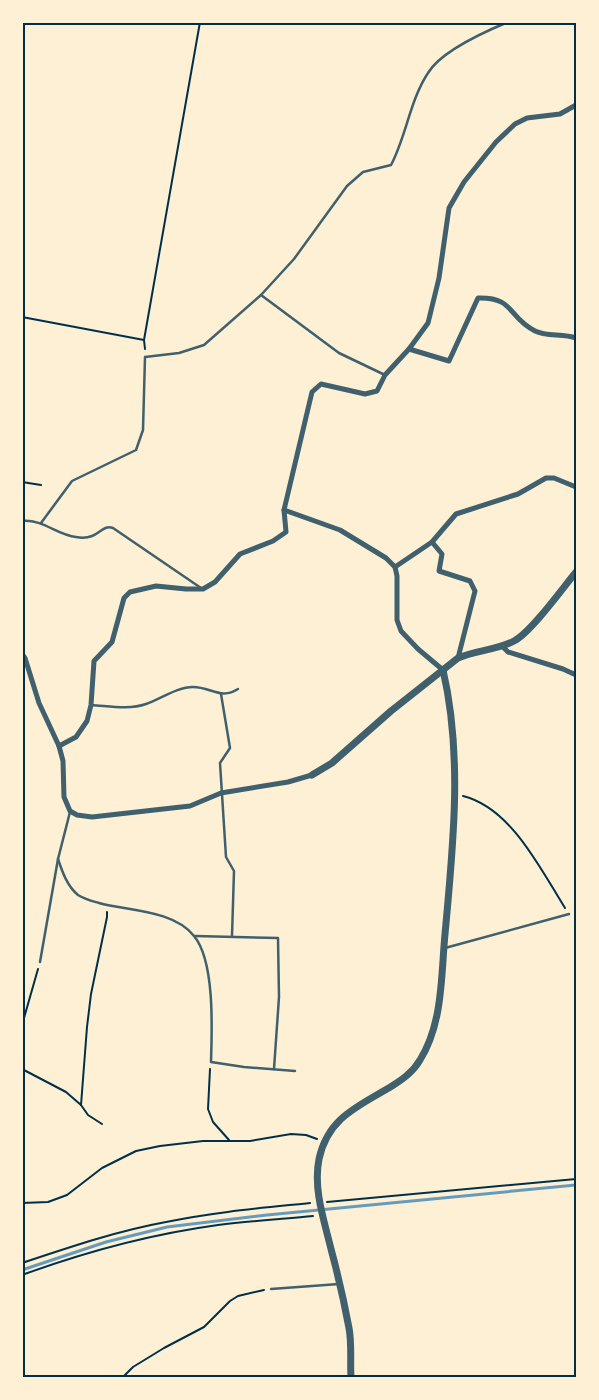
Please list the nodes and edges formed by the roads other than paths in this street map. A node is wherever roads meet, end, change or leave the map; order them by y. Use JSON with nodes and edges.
{"nodes":[{"id":1,"x":508,"y":22,"type":"edge"},
{"id":2,"x":576,"y":105,"type":"edge"},
{"id":3,"x":261,"y":295,"type":"junction"},
{"id":4,"x":576,"y":338,"type":"edge"},
{"id":5,"x":409,"y":349,"type":"junction"},
{"id":6,"x":385,"y":375,"type":"junction"},
{"id":7,"x":576,"y":487,"type":"edge"},
{"id":8,"x":284,"y":510,"type":"junction"},
{"id":9,"x":22,"y":521,"type":"edge"},
{"id":10,"x":41,"y":523,"type":"junction"},
{"id":11,"x":432,"y":542,"type":"junction"},
{"id":12,"x":395,"y":567,"type":"junction"},
{"id":13,"x":576,"y":572,"type":"edge"},
{"id":14,"x":203,"y":589,"type":"junction"},
{"id":15,"x":502,"y":646,"type":"junction"},
{"id":16,"x":22,"y":654,"type":"edge"},
{"id":17,"x":458,"y":658,"type":"junction"},
{"id":18,"x":444,"y":670,"type":"junction"},
{"id":19,"x":576,"y":675,"type":"edge"},
{"id":20,"x":238,"y":689,"type":"dead end"},
{"id":21,"x":221,"y":694,"type":"junction"},
{"id":22,"x":91,"y":705,"type":"junction"},
{"id":23,"x":59,"y":746,"type":"junction"},
{"id":24,"x":312,"y":775,"type":"joint"},
{"id":25,"x":221,"y":794,"type":"junction"},
{"id":26,"x":70,"y":811,"type":"junction"},
{"id":27,"x":58,"y":859,"type":"junction"},
{"id":28,"x":569,"y":914,"type":"road end"},
{"id":29,"x":195,"y":936,"type":"junction"},
{"id":30,"x":232,"y":936,"type":"junction"},
{"id":31,"x":444,"y":948,"type":"junction"},
{"id":32,"x":40,"y":962,"type":"road end"},
{"id":33,"x":274,"y":1069,"type":"junction"},
{"id":34,"x":295,"y":1070,"type":"dead end"},
{"id":35,"x":340,"y":1284,"type":"junction"},
{"id":36,"x":271,"y":1289,"type":"road end"},
{"id":37,"x":351,"y":1378,"type":"edge"}],
"edges":[{"from":1,"to":3,"type":"lane"},
{"from":2,"to":5,"type":"street"},
{"from":3,"to":6,"type":"lane"},
{"from":3,"to":10,"type":"lane"},
{"from":4,"to":5,"type":"street"},
{"from":5,"to":6,"type":"street"},
{"from":6,"to":8,"type":"street"},
{"from":7,"to":11,"type":"street"},
{"from":8,"to":12,"type":"street"},
{"from":8,"to":14,"type":"street"},
{"from":9,"to":10,"type":"lane"},
{"from":10,"to":14,"type":"lane"},
{"from":11,"to":12,"type":"street"},
{"from":11,"to":17,"type":"street"},
{"from":12,"to":18,"type":"street"},
{"from":13,"to":15,"type":"street"},
{"from":14,"to":22,"type":"street"},
{"from":15,"to":17,"type":"street"},
{"from":15,"to":19,"type":"street"},
{"from":16,"to":23,"type":"street"},
{"from":17,"to":18,"type":"street"},
{"from":18,"to":24,"type":"street"},
{"from":18,"to":31,"type":"street"},
{"from":20,"to":21,"type":"lane"},
{"from":21,"to":22,"type":"lane"},
{"from":21,"to":25,"type":"lane"},
{"from":22,"to":23,"type":"street"},
{"from":23,"to":26,"type":"street"},
{"from":24,"to":25,"type":"street"},
{"from":25,"to":26,"type":"street"},
{"from":25,"to":30,"type":"lane"},
{"from":26,"to":27,"type":"lane"},
{"from":27,"to":29,"type":"lane"},
{"from":27,"to":32,"type":"lane"},
{"from":28,"to":31,"type":"lane"},
{"from":29,"to":30,"type":"lane"},
{"from":29,"to":33,"type":"lane"},
{"from":30,"to":33,"type":"lane"},
{"from":31,"to":35,"type":"street"},
{"from":33,"to":34,"type":"lane"},
{"from":35,"to":36,"type":"lane"},
{"from":35,"to":37,"type":"street"}]}
